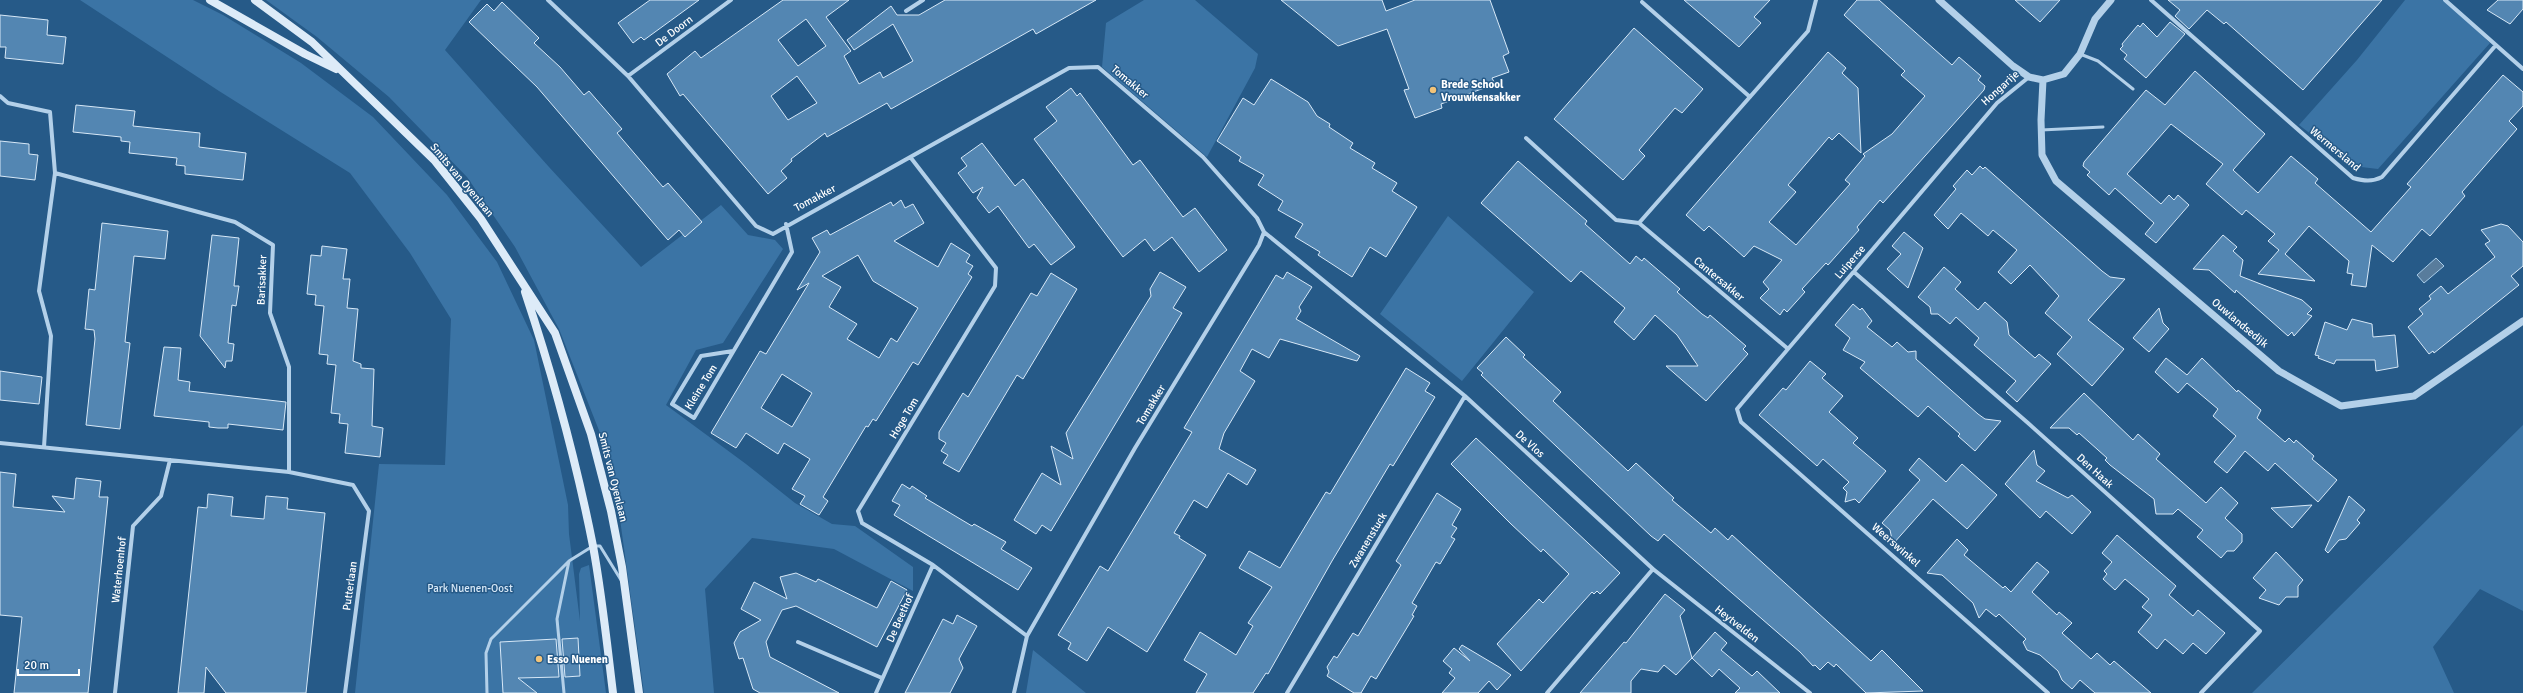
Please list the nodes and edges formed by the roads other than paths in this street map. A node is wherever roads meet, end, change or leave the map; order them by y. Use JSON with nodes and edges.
{"nodes":[{"id":1,"x":210,"y":0,"type":"edge"},
{"id":2,"x":255,"y":0,"type":"edge"},
{"id":3,"x":548,"y":0,"type":"edge"},
{"id":4,"x":731,"y":0,"type":"edge"},
{"id":5,"x":923,"y":0,"type":"edge"},
{"id":6,"x":1816,"y":0,"type":"edge"},
{"id":7,"x":1939,"y":0,"type":"edge"},
{"id":8,"x":2111,"y":0,"type":"edge"},
{"id":9,"x":2151,"y":0,"type":"edge"},
{"id":10,"x":2445,"y":0,"type":"edge"},
{"id":11,"x":1642,"y":2,"type":"dead end"},
{"id":12,"x":906,"y":11,"type":"dead end"},
{"id":13,"x":2496,"y":45,"type":"junction"},
{"id":14,"x":2080,"y":54,"type":"junction"},
{"id":15,"x":2523,"y":69,"type":"edge"},
{"id":16,"x":340,"y":71,"type":"junction"},
{"id":17,"x":628,"y":76,"type":"junction"},
{"id":18,"x":2029,"y":77,"type":"junction"},
{"id":19,"x":2043,"y":80,"type":"junction"},
{"id":20,"x":2133,"y":89,"type":"dead end"},
{"id":21,"x":0,"y":96,"type":"edge"},
{"id":22,"x":1750,"y":97,"type":"junction"},
{"id":23,"x":1976,"y":127,"type":"joint"},
{"id":24,"x":2103,"y":127,"type":"dead end"},
{"id":25,"x":2041,"y":130,"type":"junction"},
{"id":26,"x":1526,"y":138,"type":"dead end"},
{"id":27,"x":911,"y":158,"type":"junction"},
{"id":28,"x":54,"y":173,"type":"junction"},
{"id":29,"x":1639,"y":223,"type":"junction"},
{"id":30,"x":786,"y":224,"type":"junction"},
{"id":31,"x":1264,"y":232,"type":"junction"},
{"id":32,"x":1854,"y":272,"type":"junction"},
{"id":33,"x":521,"y":280,"type":"junction"},
{"id":34,"x":2523,"y":321,"type":"edge"},
{"id":35,"x":1787,"y":348,"type":"junction"},
{"id":36,"x":733,"y":351,"type":"junction"},
{"id":37,"x":1465,"y":396,"type":"junction"},
{"id":38,"x":1737,"y":409,"type":"joint"},
{"id":39,"x":0,"y":443,"type":"edge"},
{"id":40,"x":44,"y":447,"type":"junction"},
{"id":41,"x":170,"y":460,"type":"junction"},
{"id":42,"x":289,"y":472,"type":"junction"},
{"id":43,"x":593,"y":546,"type":"junction"},
{"id":44,"x":569,"y":561,"type":"junction"},
{"id":45,"x":933,"y":565,"type":"junction"},
{"id":46,"x":1654,"y":569,"type":"junction"},
{"id":47,"x":624,"y":584,"type":"junction"},
{"id":48,"x":1027,"y":636,"type":"junction"},
{"id":49,"x":798,"y":642,"type":"dead end"},
{"id":50,"x":882,"y":678,"type":"junction"},
{"id":51,"x":2203,"y":692,"type":"edge"},
{"id":52,"x":115,"y":693,"type":"edge"},
{"id":53,"x":345,"y":693,"type":"edge"},
{"id":54,"x":487,"y":693,"type":"edge"},
{"id":55,"x":563,"y":693,"type":"edge"},
{"id":56,"x":613,"y":693,"type":"edge"},
{"id":57,"x":639,"y":693,"type":"edge"},
{"id":58,"x":876,"y":693,"type":"edge"},
{"id":59,"x":1014,"y":693,"type":"edge"},
{"id":60,"x":1287,"y":693,"type":"edge"},
{"id":61,"x":1547,"y":693,"type":"edge"},
{"id":62,"x":1810,"y":693,"type":"edge"},
{"id":63,"x":2048,"y":693,"type":"edge"}],
"edges":[{"from":1,"to":16,"type":"main road","name":"Smits van Oyenlaan"},
{"from":2,"to":16,"type":"main road","name":"Smits van Oyenlaan"},
{"from":3,"to":17,"type":"street","name":"Tomakker"},
{"from":4,"to":17,"type":"street","name":"De Doorn"},
{"from":5,"to":12,"type":"street"},
{"from":6,"to":22,"type":"street"},
{"from":7,"to":18,"type":"street"},
{"from":8,"to":14,"type":"street","name":"Hongarije"},
{"from":9,"to":13,"type":"street","name":"Wermersland"},
{"from":10,"to":13,"type":"street"},
{"from":11,"to":22,"type":"street"},
{"from":13,"to":15,"type":"street"},
{"from":14,"to":19,"type":"street","name":"Hongarije"},
{"from":14,"to":20,"type":"lane"},
{"from":16,"to":33,"type":"main road","name":"Smits van Oyenlaan"},
{"from":17,"to":30,"type":"street","name":"Tomakker"},
{"from":18,"to":19,"type":"street","name":"Hongarije"},
{"from":18,"to":23,"type":"street","name":"Hongarije"},
{"from":19,"to":25,"type":"street","name":"Ouwlandsedijk"},
{"from":21,"to":28,"type":"street"},
{"from":22,"to":29,"type":"street"},
{"from":23,"to":32,"type":"street","name":"Luiperse"},
{"from":24,"to":25,"type":"lane"},
{"from":25,"to":34,"type":"street","name":"Ouwlandsedijk"},
{"from":26,"to":29,"type":"street"},
{"from":27,"to":30,"type":"street","name":"Tomakker"},
{"from":27,"to":31,"type":"street","name":"Tomakker"},
{"from":27,"to":45,"type":"street","name":"Hoge Tom"},
{"from":28,"to":40,"type":"street"},
{"from":28,"to":42,"type":"street","name":"Barisakker"},
{"from":29,"to":35,"type":"street","name":"Cantersakker"},
{"from":30,"to":36,"type":"street","name":"Kleine Tom"},
{"from":31,"to":37,"type":"street","name":"De Vlos"},
{"from":31,"to":48,"type":"street","name":"Tomakker"},
{"from":32,"to":35,"type":"street","name":"Luiperse"},
{"from":32,"to":51,"type":"street","name":"Den Haak"},
{"from":33,"to":43,"type":"main road","name":"Smits van Oyenlaan"},
{"from":33,"to":47,"type":"main road","name":"Smits van Oyenlaan"},
{"from":35,"to":38,"type":"street","name":"Luiperse"},
{"from":36,"to":36,"type":"street","name":"Kleine Tom"},
{"from":37,"to":46,"type":"street","name":"De Vlos"},
{"from":37,"to":60,"type":"street","name":"Zwanenstuck"},
{"from":38,"to":63,"type":"street","name":"Weerswinkel"},
{"from":39,"to":40,"type":"street"},
{"from":40,"to":41,"type":"street"},
{"from":41,"to":42,"type":"street"},
{"from":41,"to":52,"type":"street","name":"Waterhoenhof"},
{"from":42,"to":53,"type":"street","name":"Putterlaan"},
{"from":43,"to":44,"type":"lane"},
{"from":43,"to":47,"type":"lane"},
{"from":43,"to":56,"type":"main road","name":"Smits van Oyenlaan"},
{"from":44,"to":54,"type":"lane"},
{"from":44,"to":55,"type":"lane"},
{"from":45,"to":48,"type":"street","name":"Hoge Tom"},
{"from":45,"to":50,"type":"street","name":"De Beethof"},
{"from":46,"to":61,"type":"street"},
{"from":46,"to":62,"type":"street","name":"Heytvelden"},
{"from":47,"to":57,"type":"main road","name":"Smits van Oyenlaan"},
{"from":48,"to":59,"type":"street","name":"Tomakker"},
{"from":49,"to":50,"type":"street"},
{"from":50,"to":58,"type":"street","name":"De Beethof"}]}
